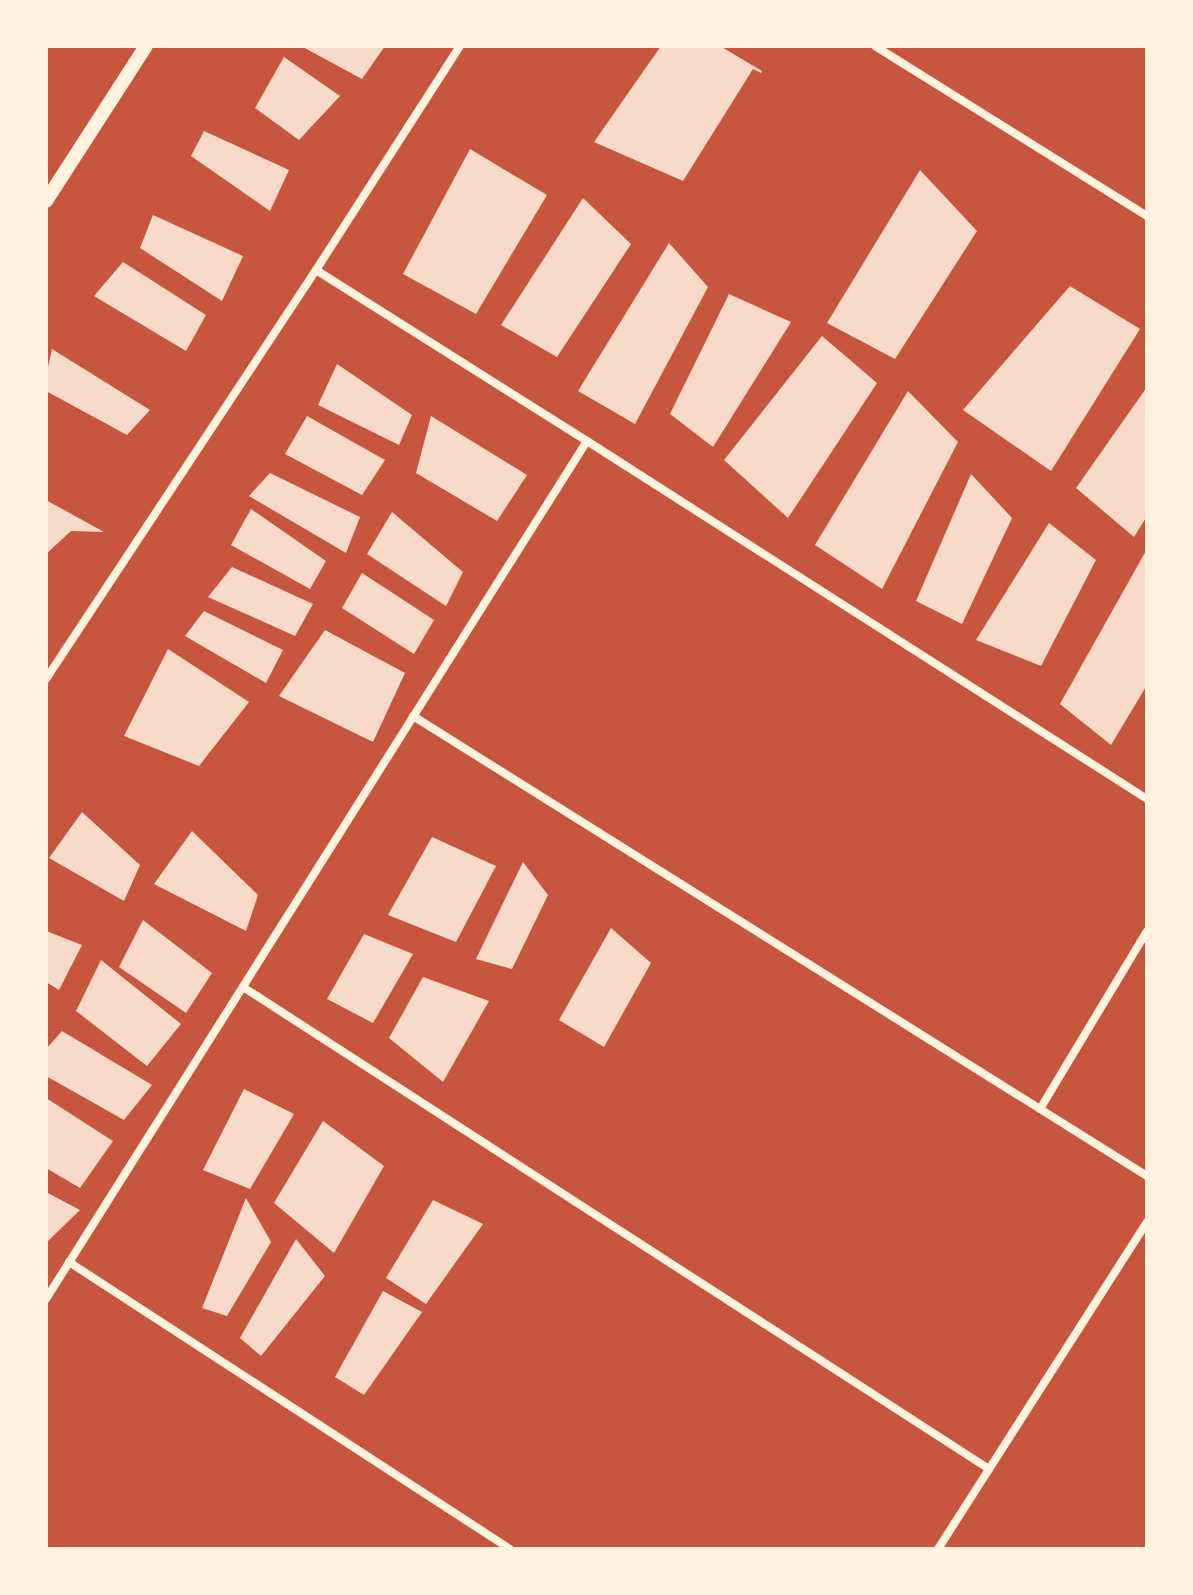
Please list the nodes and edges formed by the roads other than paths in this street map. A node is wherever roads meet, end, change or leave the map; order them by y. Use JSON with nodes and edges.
{"nodes":[{"id":1,"x":146,"y":46,"type":"edge"},
{"id":2,"x":460,"y":46,"type":"edge"},
{"id":3,"x":875,"y":46,"type":"edge"},
{"id":4,"x":46,"y":201,"type":"edge"},
{"id":5,"x":1147,"y":216,"type":"edge"},
{"id":6,"x":316,"y":270,"type":"junction"},
{"id":7,"x":587,"y":441,"type":"junction"},
{"id":8,"x":46,"y":679,"type":"edge"},
{"id":9,"x":413,"y":716,"type":"junction"},
{"id":10,"x":1147,"y":799,"type":"edge"},
{"id":11,"x":1147,"y":931,"type":"edge"},
{"id":12,"x":243,"y":987,"type":"junction"},
{"id":13,"x":1040,"y":1109,"type":"junction"},
{"id":14,"x":1147,"y":1176,"type":"edge"},
{"id":15,"x":1147,"y":1222,"type":"edge"},
{"id":16,"x":69,"y":1262,"type":"junction"},
{"id":17,"x":46,"y":1299,"type":"edge"},
{"id":18,"x":989,"y":1469,"type":"junction"},
{"id":19,"x":510,"y":1549,"type":"edge"},
{"id":20,"x":938,"y":1549,"type":"edge"}],
"edges":[{"from":1,"to":4,"type":"street"},
{"from":2,"to":6,"type":"street"},
{"from":3,"to":5,"type":"street"},
{"from":6,"to":7,"type":"street"},
{"from":6,"to":8,"type":"street"},
{"from":7,"to":9,"type":"street"},
{"from":7,"to":10,"type":"street"},
{"from":9,"to":12,"type":"street"},
{"from":9,"to":13,"type":"street"},
{"from":11,"to":13,"type":"street"},
{"from":12,"to":16,"type":"street"},
{"from":12,"to":18,"type":"street"},
{"from":13,"to":14,"type":"street"},
{"from":15,"to":18,"type":"street"},
{"from":16,"to":17,"type":"street"},
{"from":16,"to":19,"type":"street"},
{"from":18,"to":20,"type":"street"}]}
